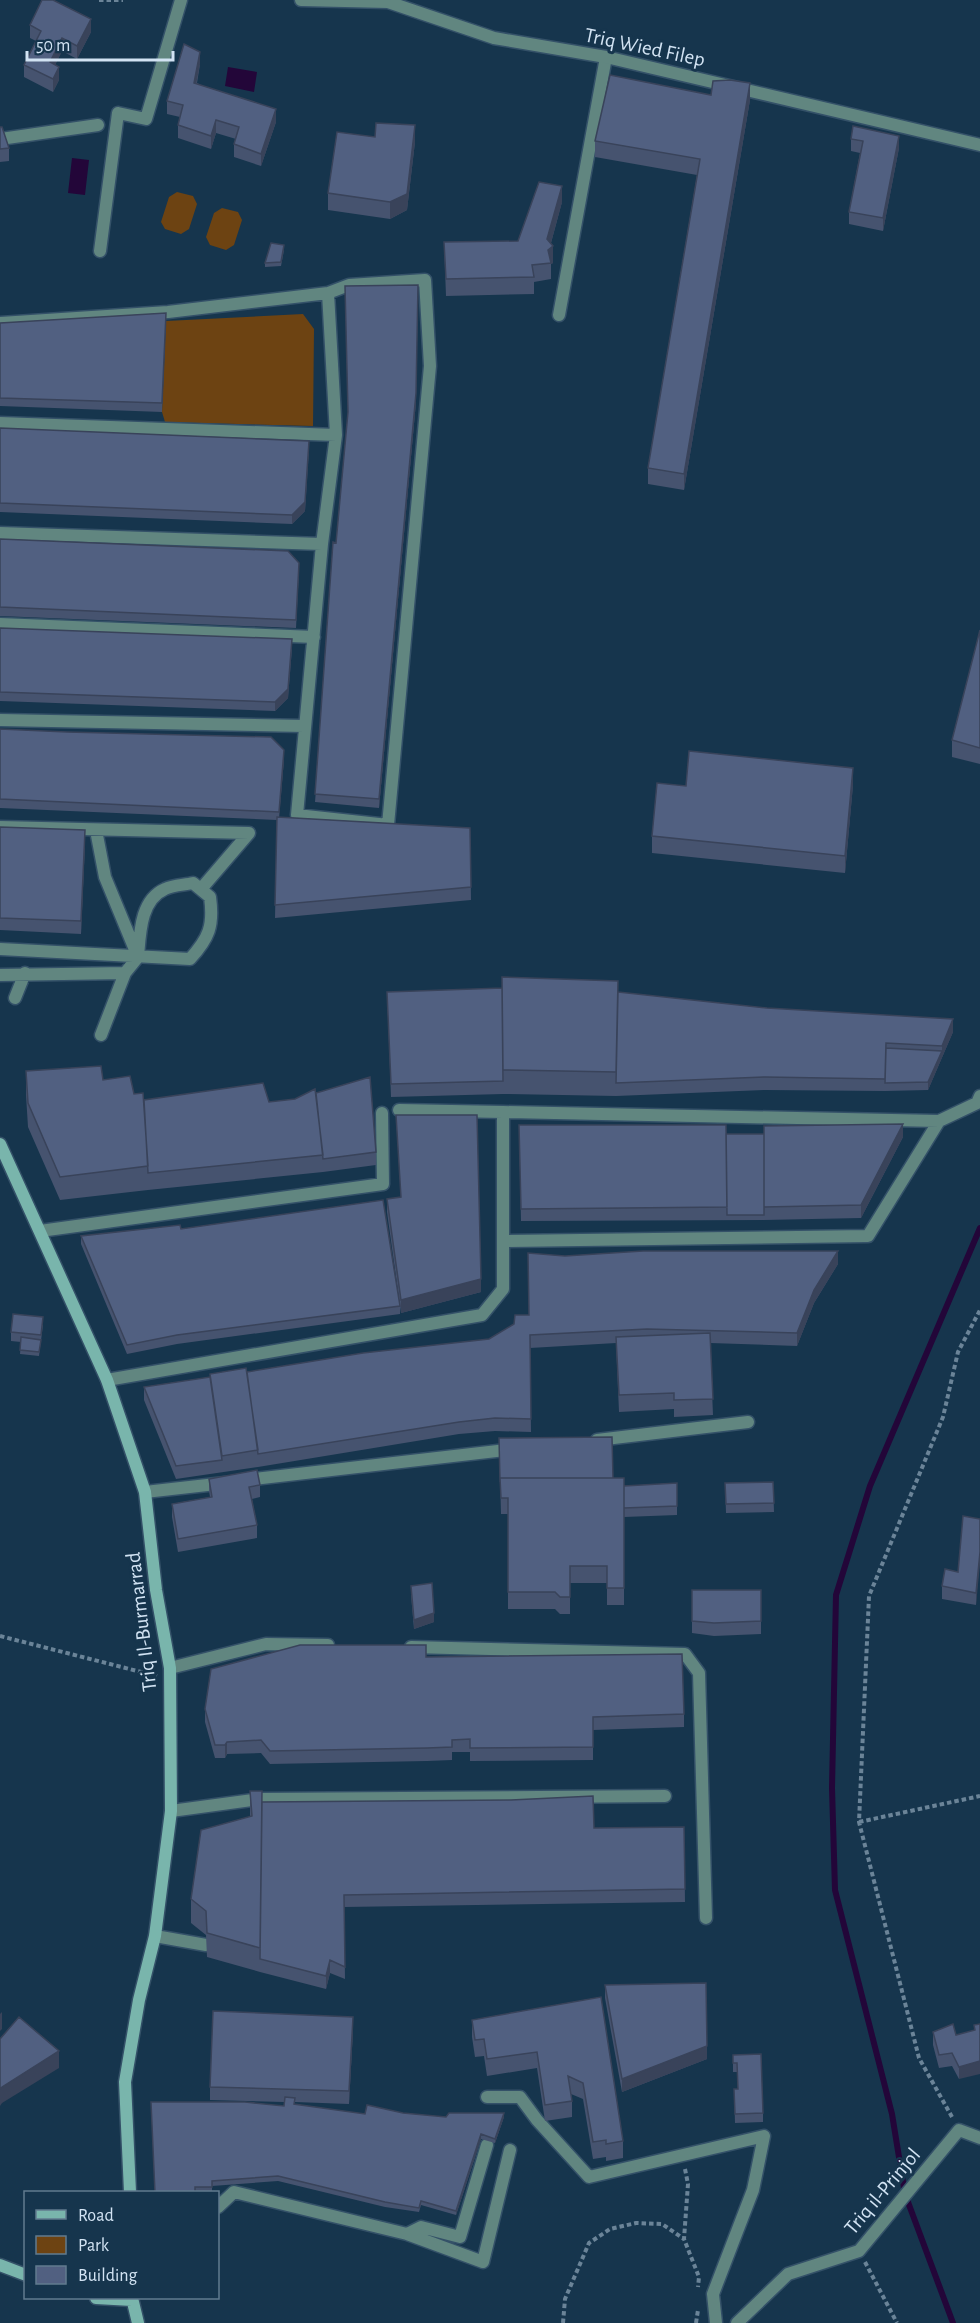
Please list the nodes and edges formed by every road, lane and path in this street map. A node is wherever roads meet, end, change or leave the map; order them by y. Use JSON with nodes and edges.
{"nodes":[{"id":1,"x":99,"y":0,"type":"edge"},
{"id":2,"x":123,"y":0,"type":"edge"},
{"id":3,"x":181,"y":0,"type":"edge"},
{"id":4,"x":301,"y":0,"type":"edge"},
{"id":5,"x":606,"y":57,"type":"junction"},
{"id":6,"x":98,"y":125,"type":"dead end"},
{"id":7,"x":0,"y":139,"type":"edge"},
{"id":8,"x":980,"y":145,"type":"edge"},
{"id":9,"x":100,"y":251,"type":"dead end"},
{"id":10,"x":328,"y":293,"type":"junction"},
{"id":11,"x":559,"y":315,"type":"dead end"},
{"id":12,"x":0,"y":323,"type":"edge"},
{"id":13,"x":0,"y":423,"type":"edge"},
{"id":14,"x":336,"y":435,"type":"junction"},
{"id":15,"x":0,"y":533,"type":"edge"},
{"id":16,"x":322,"y":544,"type":"junction"},
{"id":17,"x":0,"y":624,"type":"edge"},
{"id":18,"x":314,"y":637,"type":"junction"},
{"id":19,"x":0,"y":720,"type":"edge"},
{"id":20,"x":303,"y":726,"type":"junction"},
{"id":21,"x":0,"y":827,"type":"edge"},
{"id":22,"x":96,"y":830,"type":"junction"},
{"id":23,"x":201,"y":889,"type":"junction"},
{"id":24,"x":0,"y":948,"type":"edge"},
{"id":25,"x":138,"y":957,"type":"junction"},
{"id":26,"x":25,"y":973,"type":"junction"},
{"id":27,"x":125,"y":973,"type":"junction"},
{"id":28,"x":0,"y":975,"type":"edge"},
{"id":29,"x":15,"y":998,"type":"dead end"},
{"id":30,"x":101,"y":1035,"type":"dead end"},
{"id":31,"x":980,"y":1096,"type":"edge"},
{"id":32,"x":399,"y":1110,"type":"dead end"},
{"id":33,"x":503,"y":1112,"type":"junction"},
{"id":34,"x":382,"y":1113,"type":"dead end"},
{"id":35,"x":939,"y":1121,"type":"junction"},
{"id":36,"x":0,"y":1144,"type":"edge"},
{"id":37,"x":40,"y":1231,"type":"junction"},
{"id":38,"x":502,"y":1241,"type":"junction"},
{"id":39,"x":980,"y":1310,"type":"edge"},
{"id":40,"x":107,"y":1380,"type":"junction"},
{"id":41,"x":748,"y":1422,"type":"dead end"},
{"id":42,"x":582,"y":1441,"type":"edge"},
{"id":43,"x":523,"y":1448,"type":"edge"},
{"id":44,"x":146,"y":1492,"type":"junction"},
{"id":45,"x":0,"y":1636,"type":"edge"},
{"id":46,"x":338,"y":1646,"type":"edge"},
{"id":47,"x":398,"y":1647,"type":"edge"},
{"id":48,"x":170,"y":1673,"type":"junction"},
{"id":49,"x":665,"y":1796,"type":"dead end"},
{"id":50,"x":980,"y":1796,"type":"edge"},
{"id":51,"x":171,"y":1811,"type":"junction"},
{"id":52,"x":859,"y":1822,"type":"junction"},
{"id":53,"x":706,"y":1918,"type":"dead end"},
{"id":54,"x":155,"y":1936,"type":"junction"},
{"id":55,"x":206,"y":1945,"type":"edge"},
{"id":56,"x":487,"y":2097,"type":"dead end"},
{"id":57,"x":959,"y":2130,"type":"junction"},
{"id":58,"x":980,"y":2138,"type":"edge"},
{"id":59,"x":487,"y":2145,"type":"dead end"},
{"id":60,"x":510,"y":2150,"type":"dead end"},
{"id":61,"x":682,"y":2157,"type":"junction"},
{"id":62,"x":130,"y":2191,"type":"edge"},
{"id":63,"x":219,"y":2206,"type":"edge"},
{"id":64,"x":407,"y":2234,"type":"junction"},
{"id":65,"x":684,"y":2239,"type":"junction"},
{"id":66,"x":859,"y":2251,"type":"junction"},
{"id":67,"x":0,"y":2265,"type":"edge"},
{"id":68,"x":24,"y":2274,"type":"edge"},
{"id":69,"x":698,"y":2297,"type":"dead end"},
{"id":70,"x":132,"y":2299,"type":"edge"},
{"id":71,"x":698,"y":2307,"type":"dead end"},
{"id":72,"x":138,"y":2323,"type":"edge"},
{"id":73,"x":563,"y":2323,"type":"edge"},
{"id":74,"x":696,"y":2323,"type":"edge"},
{"id":75,"x":716,"y":2323,"type":"edge"},
{"id":76,"x":737,"y":2323,"type":"edge"},
{"id":77,"x":897,"y":2323,"type":"edge"}],
"edges":[{"from":1,"to":2,"type":"path"},
{"from":3,"to":9,"type":"street"},
{"from":4,"to":5,"type":"street","name":"Triq Wied Filep"},
{"from":5,"to":8,"type":"street","name":"Triq Wied Filep"},
{"from":5,"to":11,"type":"street"},
{"from":6,"to":7,"type":"street"},
{"from":10,"to":12,"type":"street"},
{"from":10,"to":14,"type":"street"},
{"from":10,"to":20,"type":"street"},
{"from":13,"to":14,"type":"street"},
{"from":14,"to":16,"type":"street"},
{"from":15,"to":16,"type":"street"},
{"from":16,"to":18,"type":"street"},
{"from":17,"to":18,"type":"street"},
{"from":18,"to":20,"type":"street"},
{"from":19,"to":20,"type":"street"},
{"from":21,"to":22,"type":"street"},
{"from":22,"to":23,"type":"street"},
{"from":22,"to":25,"type":"street"},
{"from":23,"to":25,"type":"street"},
{"from":23,"to":25,"type":"street"},
{"from":24,"to":25,"type":"street"},
{"from":25,"to":27,"type":"street"},
{"from":26,"to":27,"type":"street"},
{"from":26,"to":28,"type":"street"},
{"from":26,"to":29,"type":"street"},
{"from":27,"to":30,"type":"street"},
{"from":31,"to":35,"type":"street"},
{"from":32,"to":33,"type":"street"},
{"from":33,"to":35,"type":"street"},
{"from":33,"to":38,"type":"street"},
{"from":34,"to":37,"type":"street"},
{"from":35,"to":38,"type":"street"},
{"from":36,"to":37,"type":"street","name":"Triq Il-Burmarrad"},
{"from":37,"to":40,"type":"street","name":"Triq Il-Burmarrad"},
{"from":38,"to":40,"type":"street"},
{"from":39,"to":52,"type":"path"},
{"from":40,"to":44,"type":"street","name":"Triq Il-Burmarrad"},
{"from":41,"to":42,"type":"street"},
{"from":43,"to":44,"type":"street"},
{"from":44,"to":48,"type":"street","name":"Triq Il-Burmarrad"},
{"from":45,"to":48,"type":"path"},
{"from":46,"to":48,"type":"street"},
{"from":47,"to":53,"type":"street"},
{"from":48,"to":51,"type":"street","name":"Triq Il-Burmarrad"},
{"from":49,"to":51,"type":"street"},
{"from":50,"to":52,"type":"path"},
{"from":51,"to":54,"type":"street","name":"Triq Il-Burmarrad"},
{"from":52,"to":57,"type":"path"},
{"from":54,"to":55,"type":"street"},
{"from":54,"to":62,"type":"street","name":"Triq Il-Burmarrad"},
{"from":56,"to":61,"type":"street"},
{"from":57,"to":58,"type":"street"},
{"from":57,"to":66,"type":"street","name":"Triq il-Prinjol"},
{"from":59,"to":64,"type":"street"},
{"from":60,"to":64,"type":"street"},
{"from":61,"to":65,"type":"path"},
{"from":61,"to":75,"type":"street"},
{"from":63,"to":64,"type":"street"},
{"from":65,"to":69,"type":"path"},
{"from":65,"to":73,"type":"path"},
{"from":66,"to":76,"type":"street","name":"Triq il-Prinjol"},
{"from":66,"to":77,"type":"path"},
{"from":67,"to":68,"type":"street"},
{"from":70,"to":72,"type":"street"},
{"from":71,"to":74,"type":"path"}]}
